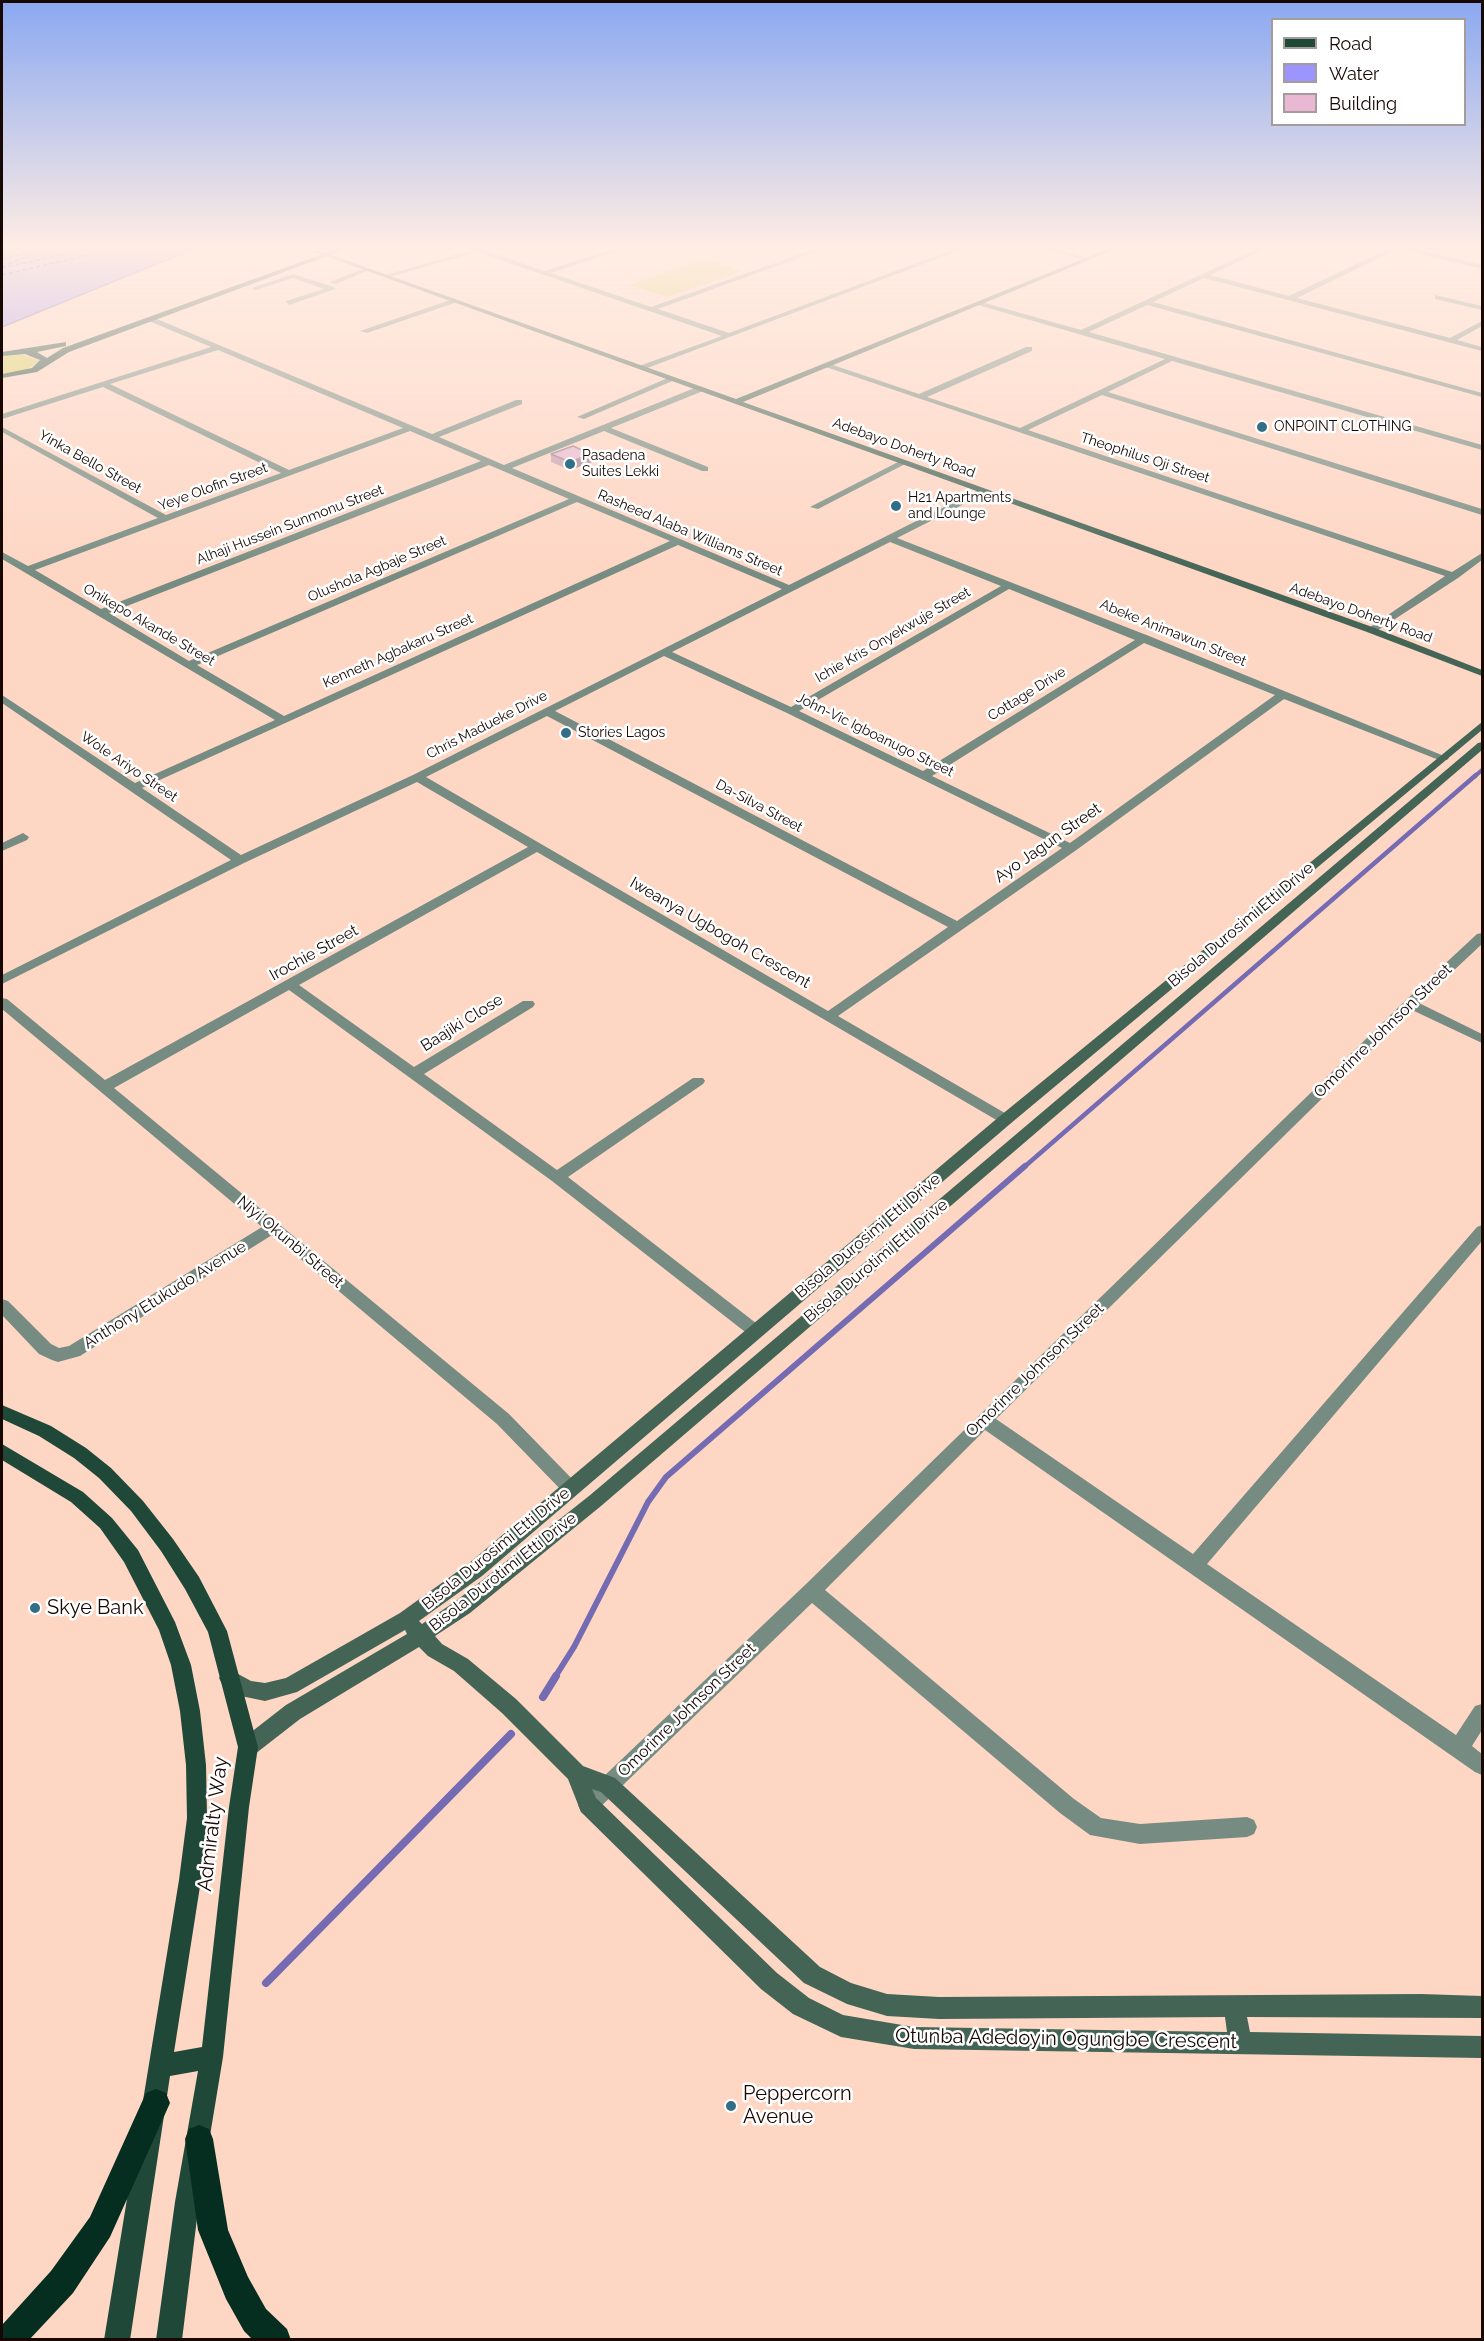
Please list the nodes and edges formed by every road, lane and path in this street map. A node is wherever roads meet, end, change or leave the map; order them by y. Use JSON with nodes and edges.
{"nodes":[{"id":1,"x":37,"y":355,"type":"edge"},
{"id":2,"x":57,"y":355,"type":"edge"},
{"id":3,"x":193,"y":355,"type":"edge"},
{"id":4,"x":237,"y":355,"type":"edge"},
{"id":5,"x":607,"y":355,"type":"edge"},
{"id":6,"x":677,"y":355,"type":"edge"},
{"id":7,"x":853,"y":355,"type":"edge"},
{"id":8,"x":1015,"y":355,"type":"edge"},
{"id":9,"x":1162,"y":355,"type":"edge"},
{"id":10,"x":1338,"y":355,"type":"edge"},
{"id":11,"x":1172,"y":358,"type":"junction"},
{"id":12,"x":44,"y":363,"type":"junction"},
{"id":13,"x":827,"y":366,"type":"junction"},
{"id":14,"x":642,"y":368,"type":"junction"},
{"id":15,"x":3,"y":377,"type":"edge"},
{"id":16,"x":672,"y":379,"type":"junction"},
{"id":17,"x":104,"y":384,"type":"junction"},
{"id":18,"x":700,"y":389,"type":"junction"},
{"id":19,"x":1101,"y":392,"type":"junction"},
{"id":20,"x":1482,"y":395,"type":"edge"},
{"id":21,"x":920,"y":397,"type":"junction"},
{"id":22,"x":519,"y":402,"type":"dead end"},
{"id":23,"x":736,"y":402,"type":"junction"},
{"id":24,"x":2,"y":417,"type":"edge"},
{"id":25,"x":580,"y":417,"type":"dead end"},
{"id":26,"x":605,"y":428,"type":"junction"},
{"id":27,"x":2,"y":429,"type":"edge"},
{"id":28,"x":408,"y":429,"type":"junction"},
{"id":29,"x":1020,"y":431,"type":"junction"},
{"id":30,"x":430,"y":438,"type":"junction"},
{"id":31,"x":1482,"y":448,"type":"edge"},
{"id":32,"x":488,"y":462,"type":"junction"},
{"id":33,"x":905,"y":462,"type":"junction"},
{"id":34,"x":504,"y":468,"type":"junction"},
{"id":35,"x":705,"y":468,"type":"dead end"},
{"id":36,"x":288,"y":474,"type":"junction"},
{"id":37,"x":983,"y":491,"type":"junction"},
{"id":38,"x":576,"y":499,"type":"junction"},
{"id":39,"x":815,"y":507,"type":"dead end"},
{"id":40,"x":1482,"y":512,"type":"edge"},
{"id":41,"x":166,"y":519,"type":"junction"},
{"id":42,"x":891,"y":539,"type":"junction"},
{"id":43,"x":676,"y":542,"type":"junction"},
{"id":44,"x":2,"y":555,"type":"edge"},
{"id":45,"x":1482,"y":556,"type":"edge"},
{"id":46,"x":27,"y":570,"type":"junction"},
{"id":47,"x":1455,"y":576,"type":"junction"},
{"id":48,"x":1010,"y":585,"type":"junction"},
{"id":49,"x":788,"y":588,"type":"junction"},
{"id":50,"x":103,"y":612,"type":"junction"},
{"id":51,"x":1371,"y":630,"type":"junction"},
{"id":52,"x":1145,"y":638,"type":"junction"},
{"id":53,"x":665,"y":653,"type":"junction"},
{"id":54,"x":190,"y":664,"type":"junction"},
{"id":55,"x":1482,"y":673,"type":"edge"},
{"id":56,"x":1284,"y":694,"type":"junction"},
{"id":57,"x":2,"y":698,"type":"edge"},
{"id":58,"x":18,"y":710,"type":"junction"},
{"id":59,"x":546,"y":711,"type":"junction"},
{"id":60,"x":791,"y":711,"type":"junction"},
{"id":61,"x":2,"y":716,"type":"edge"},
{"id":62,"x":283,"y":720,"type":"junction"},
{"id":63,"x":1482,"y":725,"type":"edge"},
{"id":64,"x":1482,"y":745,"type":"edge"},
{"id":65,"x":1443,"y":758,"type":"junction"},
{"id":66,"x":924,"y":776,"type":"junction"},
{"id":67,"x":417,"y":777,"type":"junction"},
{"id":68,"x":133,"y":788,"type":"junction"},
{"id":69,"x":23,"y":837,"type":"dead end"},
{"id":70,"x":539,"y":846,"type":"junction"},
{"id":71,"x":2,"y":847,"type":"edge"},
{"id":72,"x":1071,"y":848,"type":"junction"},
{"id":73,"x":240,"y":860,"type":"junction"},
{"id":74,"x":958,"y":927,"type":"junction"},
{"id":75,"x":1482,"y":937,"type":"edge"},
{"id":76,"x":2,"y":980,"type":"edge"},
{"id":77,"x":290,"y":985,"type":"junction"},
{"id":78,"x":2,"y":1002,"type":"edge"},
{"id":79,"x":528,"y":1004,"type":"dead end"},
{"id":80,"x":1410,"y":1004,"type":"junction"},
{"id":81,"x":829,"y":1016,"type":"junction"},
{"id":82,"x":1482,"y":1039,"type":"edge"},
{"id":83,"x":415,"y":1073,"type":"junction"},
{"id":84,"x":698,"y":1081,"type":"dead end"},
{"id":85,"x":104,"y":1087,"type":"junction"},
{"id":86,"x":1005,"y":1120,"type":"junction"},
{"id":87,"x":557,"y":1178,"type":"junction"},
{"id":88,"x":273,"y":1227,"type":"junction"},
{"id":89,"x":1482,"y":1231,"type":"edge"},
{"id":90,"x":2,"y":1305,"type":"edge"},
{"id":91,"x":755,"y":1331,"type":"junction"},
{"id":92,"x":2,"y":1412,"type":"edge"},
{"id":93,"x":984,"y":1420,"type":"junction"},
{"id":94,"x":2,"y":1451,"type":"edge"},
{"id":95,"x":571,"y":1489,"type":"junction"},
{"id":96,"x":1194,"y":1566,"type":"junction"},
{"id":97,"x":812,"y":1591,"type":"junction"},
{"id":98,"x":406,"y":1619,"type":"junction"},
{"id":99,"x":420,"y":1636,"type":"junction"},
{"id":100,"x":229,"y":1678,"type":"junction"},
{"id":101,"x":1482,"y":1713,"type":"edge"},
{"id":102,"x":248,"y":1747,"type":"junction"},
{"id":103,"x":1459,"y":1748,"type":"junction"},
{"id":104,"x":1482,"y":1764,"type":"edge"},
{"id":105,"x":576,"y":1773,"type":"junction"},
{"id":106,"x":608,"y":1785,"type":"junction"},
{"id":107,"x":588,"y":1805,"type":"junction"},
{"id":108,"x":1247,"y":1827,"type":"dead end"},
{"id":109,"x":1234,"y":2007,"type":"junction"},
{"id":110,"x":1482,"y":2007,"type":"edge"},
{"id":111,"x":1240,"y":2043,"type":"junction"},
{"id":112,"x":1482,"y":2047,"type":"edge"},
{"id":113,"x":212,"y":2057,"type":"junction"},
{"id":114,"x":162,"y":2066,"type":"junction"},
{"id":115,"x":156,"y":2103,"type":"junction"},
{"id":116,"x":199,"y":2139,"type":"junction"},
{"id":117,"x":8,"y":2340,"type":"edge"},
{"id":118,"x":117,"y":2340,"type":"edge"},
{"id":119,"x":169,"y":2340,"type":"edge"},
{"id":120,"x":276,"y":2340,"type":"edge"}],
"edges":[{"from":1,"to":12,"type":"main road"},
{"from":2,"to":12,"type":"main road"},
{"from":3,"to":17,"type":"street"},
{"from":4,"to":28,"type":"street","name":"Rasheed Alaba Williams Street"},
{"from":5,"to":14,"type":"street","name":"Adebayo Doherty Road"},
{"from":6,"to":14,"type":"street"},
{"from":7,"to":13,"type":"street"},
{"from":8,"to":21,"type":"street"},
{"from":9,"to":11,"type":"street"},
{"from":10,"to":20,"type":"street"},
{"from":11,"to":19,"type":"street"},
{"from":11,"to":31,"type":"street"},
{"from":12,"to":15,"type":"main road"},
{"from":13,"to":21,"type":"street","name":"Theophilus Oji Street"},
{"from":13,"to":23,"type":"street"},
{"from":14,"to":16,"type":"street","name":"Adebayo Doherty Road"},
{"from":16,"to":18,"type":"street","name":"Adebayo Doherty Road"},
{"from":16,"to":25,"type":"street"},
{"from":17,"to":24,"type":"street"},
{"from":17,"to":36,"type":"street"},
{"from":18,"to":23,"type":"street","name":"Adebayo Doherty Road"},
{"from":18,"to":26,"type":"street"},
{"from":19,"to":29,"type":"street"},
{"from":19,"to":40,"type":"street"},
{"from":21,"to":29,"type":"street","name":"Theophilus Oji Street"},
{"from":22,"to":30,"type":"street"},
{"from":23,"to":33,"type":"street","name":"Adebayo Doherty Road"},
{"from":26,"to":34,"type":"street"},
{"from":26,"to":35,"type":"street"},
{"from":27,"to":41,"type":"street","name":"Yinka Bello Street"},
{"from":28,"to":30,"type":"street","name":"Rasheed Alaba Williams Street"},
{"from":28,"to":36,"type":"street","name":"Yeye Olofin Street"},
{"from":29,"to":47,"type":"street","name":"Theophilus Oji Street"},
{"from":30,"to":32,"type":"street","name":"Rasheed Alaba Williams Street"},
{"from":32,"to":34,"type":"street","name":"Rasheed Alaba Williams Street"},
{"from":32,"to":50,"type":"street","name":"Alhaji Hussein Sunmonu Street"},
{"from":33,"to":37,"type":"street","name":"Adebayo Doherty Road"},
{"from":33,"to":39,"type":"street"},
{"from":34,"to":38,"type":"street","name":"Rasheed Alaba Williams Street"},
{"from":36,"to":41,"type":"street","name":"Yeye Olofin Street"},
{"from":37,"to":42,"type":"street","name":"Chris Madueke Drive"},
{"from":37,"to":51,"type":"street","name":"Adebayo Doherty Road"},
{"from":38,"to":43,"type":"street","name":"Rasheed Alaba Williams Street"},
{"from":38,"to":54,"type":"street","name":"Olushola Agbaje Street"},
{"from":41,"to":46,"type":"street","name":"Yeye Olofin Street"},
{"from":42,"to":48,"type":"street","name":"Abeke Animawun Street"},
{"from":42,"to":49,"type":"street","name":"Chris Madueke Drive"},
{"from":43,"to":49,"type":"street","name":"Rasheed Alaba Williams Street"},
{"from":43,"to":62,"type":"street","name":"Kenneth Agbakaru Street"},
{"from":44,"to":46,"type":"street","name":"Onikepo Akande Street"},
{"from":45,"to":47,"type":"street"},
{"from":46,"to":50,"type":"street","name":"Onikepo Akande Street"},
{"from":47,"to":51,"type":"street"},
{"from":48,"to":52,"type":"street","name":"Abeke Animawun Street"},
{"from":48,"to":60,"type":"street","name":"Ichie Kris Onyekwuje Street"},
{"from":49,"to":53,"type":"street","name":"Chris Madueke Drive"},
{"from":50,"to":54,"type":"street","name":"Onikepo Akande Street"},
{"from":51,"to":55,"type":"street","name":"Adebayo Doherty Road"},
{"from":52,"to":56,"type":"street","name":"Abeke Animawun Street"},
{"from":52,"to":66,"type":"street","name":"Cottage Drive"},
{"from":53,"to":59,"type":"street","name":"Chris Madueke Drive"},
{"from":53,"to":60,"type":"street","name":"John-Vic Igboanugo Street"},
{"from":54,"to":62,"type":"street","name":"Onikepo Akande Street"},
{"from":56,"to":65,"type":"street","name":"Abeke Animawun Street"},
{"from":56,"to":72,"type":"street","name":"Ayo Jagun Street"},
{"from":57,"to":58,"type":"street","name":"Wole Ariyo Street"},
{"from":58,"to":61,"type":"street"},
{"from":58,"to":68,"type":"street","name":"Wole Ariyo Street"},
{"from":59,"to":67,"type":"street","name":"Chris Madueke Drive"},
{"from":59,"to":74,"type":"street","name":"Da-Silva Street"},
{"from":60,"to":66,"type":"street","name":"John-Vic Igboanugo Street"},
{"from":62,"to":68,"type":"street","name":"Kenneth Agbakaru Street"},
{"from":63,"to":65,"type":"street","name":"Bisola Durosimi Etti Drive"},
{"from":64,"to":99,"type":"street","name":"Bisola Durotimi Etti Drive"},
{"from":65,"to":86,"type":"street","name":"Bisola Durosimi Etti Drive"},
{"from":66,"to":72,"type":"street","name":"John-Vic Igboanugo Street"},
{"from":67,"to":70,"type":"street","name":"Iweanya Ugbogoh Crescent"},
{"from":67,"to":73,"type":"street","name":"Chris Madueke Drive"},
{"from":68,"to":73,"type":"street","name":"Wole Ariyo Street"},
{"from":69,"to":71,"type":"street"},
{"from":70,"to":77,"type":"street","name":"Irochie Street"},
{"from":70,"to":81,"type":"street","name":"Iweanya Ugbogoh Crescent"},
{"from":72,"to":74,"type":"street","name":"Ayo Jagun Street"},
{"from":73,"to":76,"type":"street","name":"Chris Madueke Drive"},
{"from":74,"to":81,"type":"street","name":"Ayo Jagun Street"},
{"from":75,"to":80,"type":"street","name":"Omorinre Johnson Street"},
{"from":77,"to":83,"type":"street"},
{"from":77,"to":85,"type":"street","name":"Irochie Street"},
{"from":78,"to":85,"type":"street","name":"Niyi Okunbi Street"},
{"from":79,"to":83,"type":"street","name":"Baajiki Close"},
{"from":80,"to":82,"type":"street"},
{"from":80,"to":93,"type":"street","name":"Omorinre Johnson Street"},
{"from":81,"to":86,"type":"street","name":"Iweanya Ugbogoh Crescent"},
{"from":83,"to":87,"type":"street"},
{"from":84,"to":87,"type":"street"},
{"from":85,"to":88,"type":"street","name":"Niyi Okunbi Street"},
{"from":86,"to":91,"type":"street","name":"Bisola Durosimi Etti Drive"},
{"from":87,"to":91,"type":"street"},
{"from":88,"to":90,"type":"street","name":"Anthony Etukudo Avenue"},
{"from":88,"to":95,"type":"street","name":"Niyi Okunbi Street"},
{"from":89,"to":96,"type":"street"},
{"from":91,"to":95,"type":"street","name":"Bisola Durosimi Etti Drive"},
{"from":92,"to":100,"type":"main road","name":"Admiralty Way"},
{"from":93,"to":96,"type":"street"},
{"from":93,"to":97,"type":"street","name":"Omorinre Johnson Street"},
{"from":94,"to":114,"type":"main road","name":"Admiralty Way"},
{"from":95,"to":98,"type":"street","name":"Bisola Durosimi Etti Drive"},
{"from":96,"to":103,"type":"street"},
{"from":97,"to":106,"type":"street","name":"Omorinre Johnson Street"},
{"from":97,"to":108,"type":"street"},
{"from":98,"to":99,"type":"street","name":"Otunba Adedoyin Ogungbe Crescent"},
{"from":98,"to":100,"type":"street","name":"Bisola Durosimi Etti Drive"},
{"from":99,"to":102,"type":"street","name":"Bisola Durotimi Etti Drive"},
{"from":99,"to":105,"type":"street","name":"Otunba Adedoyin Ogungbe Crescent"},
{"from":100,"to":102,"type":"main road","name":"Admiralty Way"},
{"from":101,"to":103,"type":"street"},
{"from":102,"to":113,"type":"main road","name":"Admiralty Way"},
{"from":103,"to":104,"type":"street"},
{"from":105,"to":106,"type":"street","name":"Otunba Adedoyin Ogungbe Crescent"},
{"from":105,"to":107,"type":"street","name":"Otunba Adedoyin Ogungbe Crescent"},
{"from":106,"to":107,"type":"street","name":"Omorinre Johnson Street"},
{"from":106,"to":109,"type":"street","name":"Otunba Adedoyin Ogungbe Crescent"},
{"from":107,"to":111,"type":"street","name":"Otunba Adedoyin Ogungbe Crescent"},
{"from":109,"to":110,"type":"street","name":"Otunba Adedoyin Ogungbe Crescent"},
{"from":109,"to":111,"type":"street"},
{"from":111,"to":112,"type":"street","name":"Otunba Adedoyin Ogungbe Crescent"},
{"from":113,"to":114,"type":"main road"},
{"from":113,"to":116,"type":"main road","name":"Admiralty Way"},
{"from":114,"to":115,"type":"main road","name":"Admiralty Way"},
{"from":115,"to":117,"type":"highway"},
{"from":115,"to":118,"type":"main road","name":"Admiralty Way"},
{"from":116,"to":119,"type":"main road","name":"Admiralty Way"},
{"from":116,"to":120,"type":"highway"}]}
